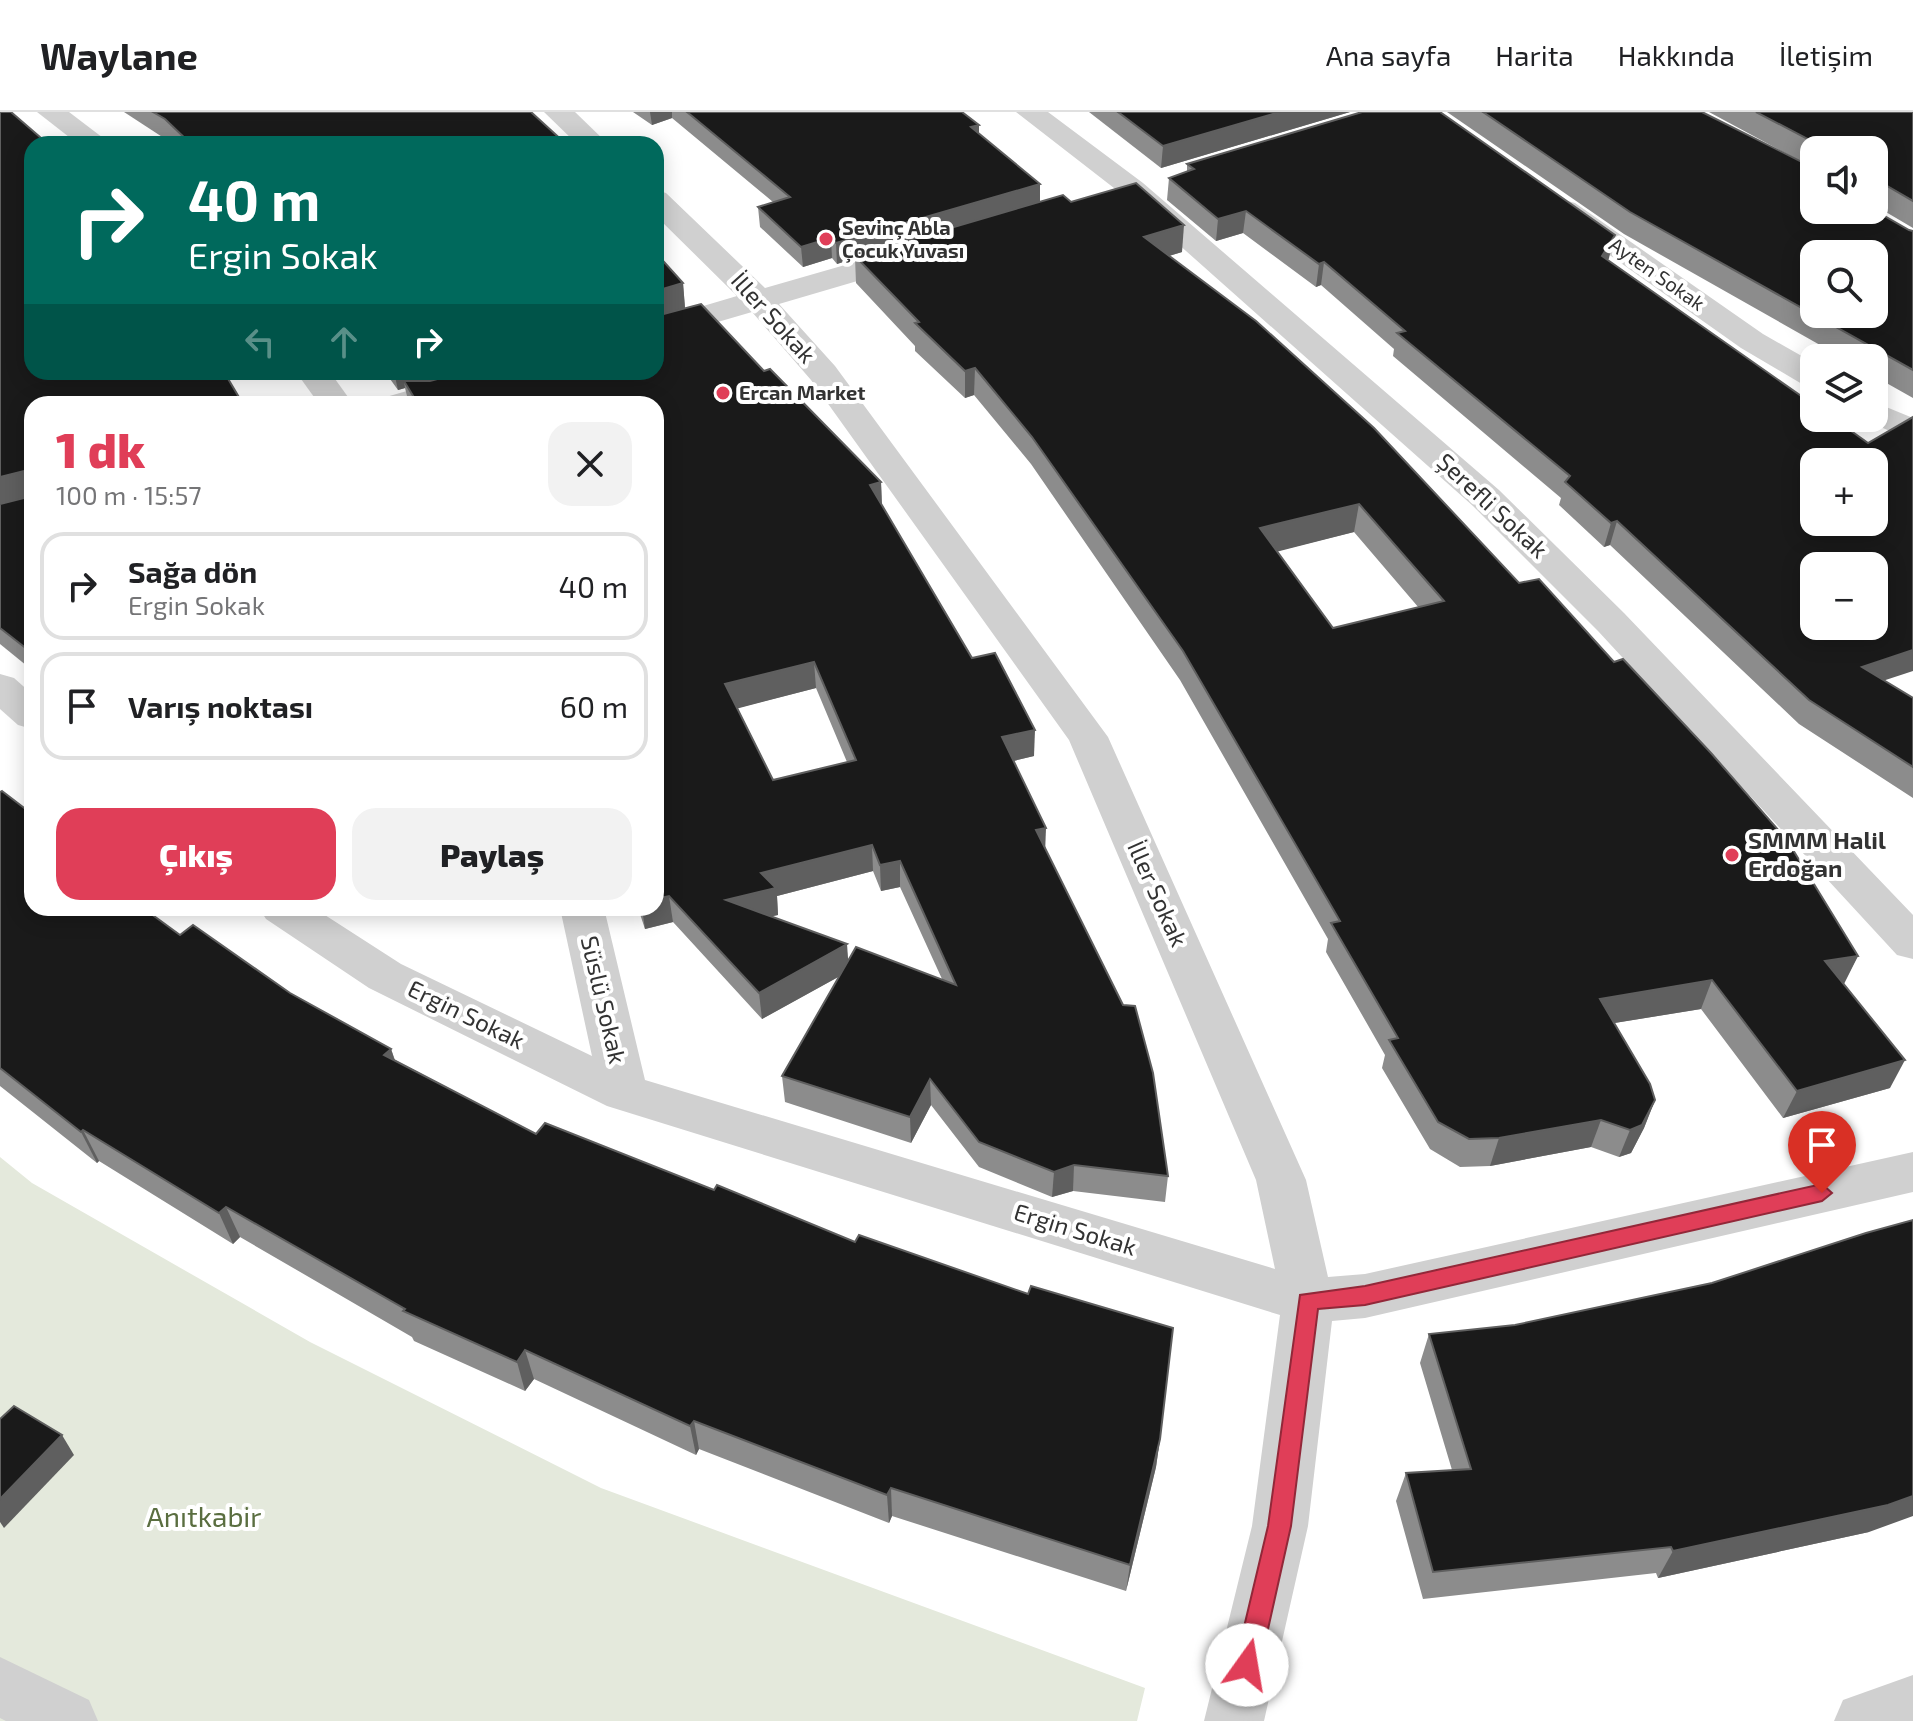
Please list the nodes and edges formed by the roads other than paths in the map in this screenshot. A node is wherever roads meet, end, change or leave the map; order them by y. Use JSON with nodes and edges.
{"nodes":[{"id":1,"x":51,"y":112,"type":"edge"},
{"id":2,"x":558,"y":112,"type":"edge"},
{"id":3,"x":1030,"y":112,"type":"edge"},
{"id":4,"x":86,"y":136,"type":"edge"},
{"id":5,"x":585,"y":136,"type":"edge"},
{"id":6,"x":1542,"y":194,"type":"edge"},
{"id":7,"x":664,"y":207,"type":"edge"},
{"id":8,"x":938,"y":247,"type":"edge"},
{"id":9,"x":759,"y":300,"type":"junction"},
{"id":10,"x":664,"y":328,"type":"edge"},
{"id":11,"x":1800,"y":369,"type":"edge"},
{"id":12,"x":481,"y":380,"type":"edge"},
{"id":13,"x":426,"y":396,"type":"edge"},
{"id":14,"x":1888,"y":419,"type":"edge"},
{"id":15,"x":1913,"y":431,"type":"edge"},
{"id":16,"x":0,"y":687,"type":"edge"},
{"id":17,"x":24,"y":709,"type":"edge"},
{"id":18,"x":303,"y":916,"type":"edge"},
{"id":19,"x":584,"y":916,"type":"edge"},
{"id":20,"x":1913,"y":943,"type":"edge"},
{"id":21,"x":624,"y":1093,"type":"junction"},
{"id":22,"x":1913,"y":1172,"type":"edge"},
{"id":23,"x":1308,"y":1301,"type":"junction"},
{"id":24,"x":0,"y":1686,"type":"edge"},
{"id":25,"x":1913,"y":1705,"type":"edge"},
{"id":26,"x":68,"y":1721,"type":"edge"},
{"id":27,"x":1234,"y":1721,"type":"edge"},
{"id":28,"x":1864,"y":1721,"type":"edge"}],
"edges":[{"from":1,"to":4,"type":"street"},
{"from":2,"to":5,"type":"street"},
{"from":3,"to":20,"type":"street","name":"Şerefli Sokak"},
{"from":6,"to":11,"type":"street","name":"Ayten Sokak"},
{"from":7,"to":9,"type":"street","name":"İller Sokak"},
{"from":8,"to":9,"type":"street"},
{"from":9,"to":10,"type":"street"},
{"from":9,"to":23,"type":"street","name":"İller Sokak"},
{"from":12,"to":13,"type":"street"},
{"from":14,"to":15,"type":"street"},
{"from":16,"to":17,"type":"street"},
{"from":18,"to":21,"type":"street","name":"Ergin Sokak"},
{"from":19,"to":21,"type":"street","name":"Süslü Sokak"},
{"from":21,"to":23,"type":"street","name":"Ergin Sokak"},
{"from":22,"to":23,"type":"street","name":"Ergin Sokak"},
{"from":23,"to":27,"type":"street","name":"İller Sokak"},
{"from":24,"to":26,"type":"street"},
{"from":25,"to":28,"type":"street"}]}
